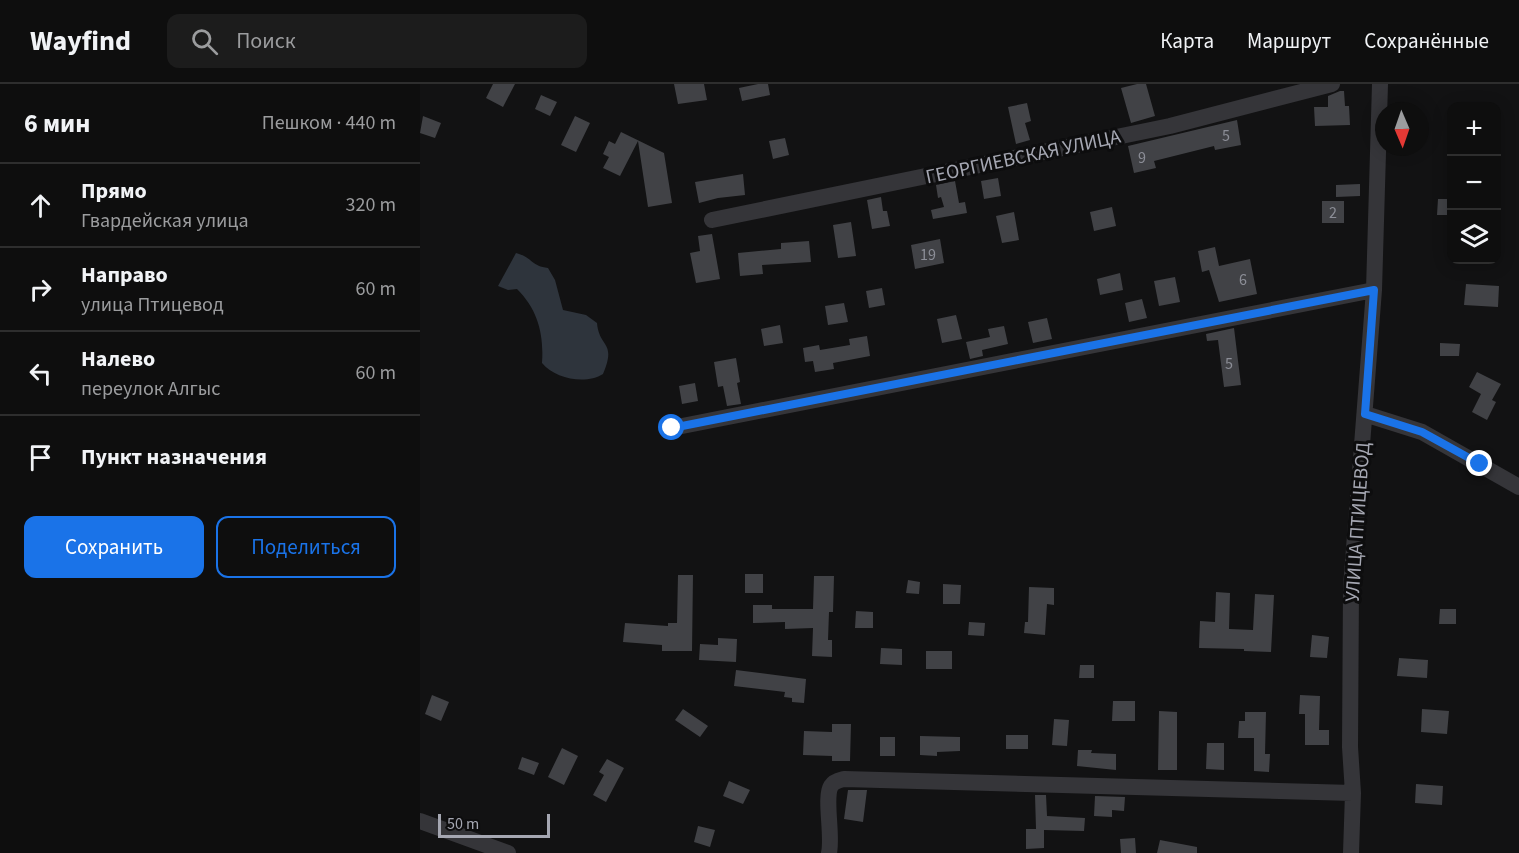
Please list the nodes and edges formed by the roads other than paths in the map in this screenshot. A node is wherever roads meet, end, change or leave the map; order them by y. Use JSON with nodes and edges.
{"nodes":[{"id":1,"x":1332,"y":84,"type":"edge"},
{"id":2,"x":1380,"y":84,"type":"edge"},
{"id":3,"x":712,"y":220,"type":"dead end"},
{"id":4,"x":1374,"y":290,"type":"junction"},
{"id":5,"x":1365,"y":414,"type":"junction"},
{"id":6,"x":672,"y":428,"type":"dead end"},
{"id":7,"x":1519,"y":487,"type":"edge"},
{"id":8,"x":1353,"y":793,"type":"junction"},
{"id":9,"x":420,"y":821,"type":"edge"},
{"id":10,"x":508,"y":853,"type":"edge"},
{"id":11,"x":829,"y":853,"type":"edge"},
{"id":12,"x":1352,"y":853,"type":"edge"}],
"edges":[{"from":1,"to":3,"type":"street","name":"ГЕОРГИЕВСКАЯ УЛИЦА"},
{"from":2,"to":4,"type":"street","name":"УЛИЦА ПТИЦЕВОД"},
{"from":4,"to":5,"type":"street","name":"УЛИЦА ПТИЦЕВОД"},
{"from":4,"to":6,"type":"street"},
{"from":5,"to":7,"type":"street"},
{"from":5,"to":8,"type":"street","name":"УЛИЦА ПТИЦЕВОД"},
{"from":8,"to":11,"type":"street"},
{"from":8,"to":12,"type":"street","name":"УЛИЦА ПТИЦЕВОД"},
{"from":9,"to":10,"type":"street"}]}
